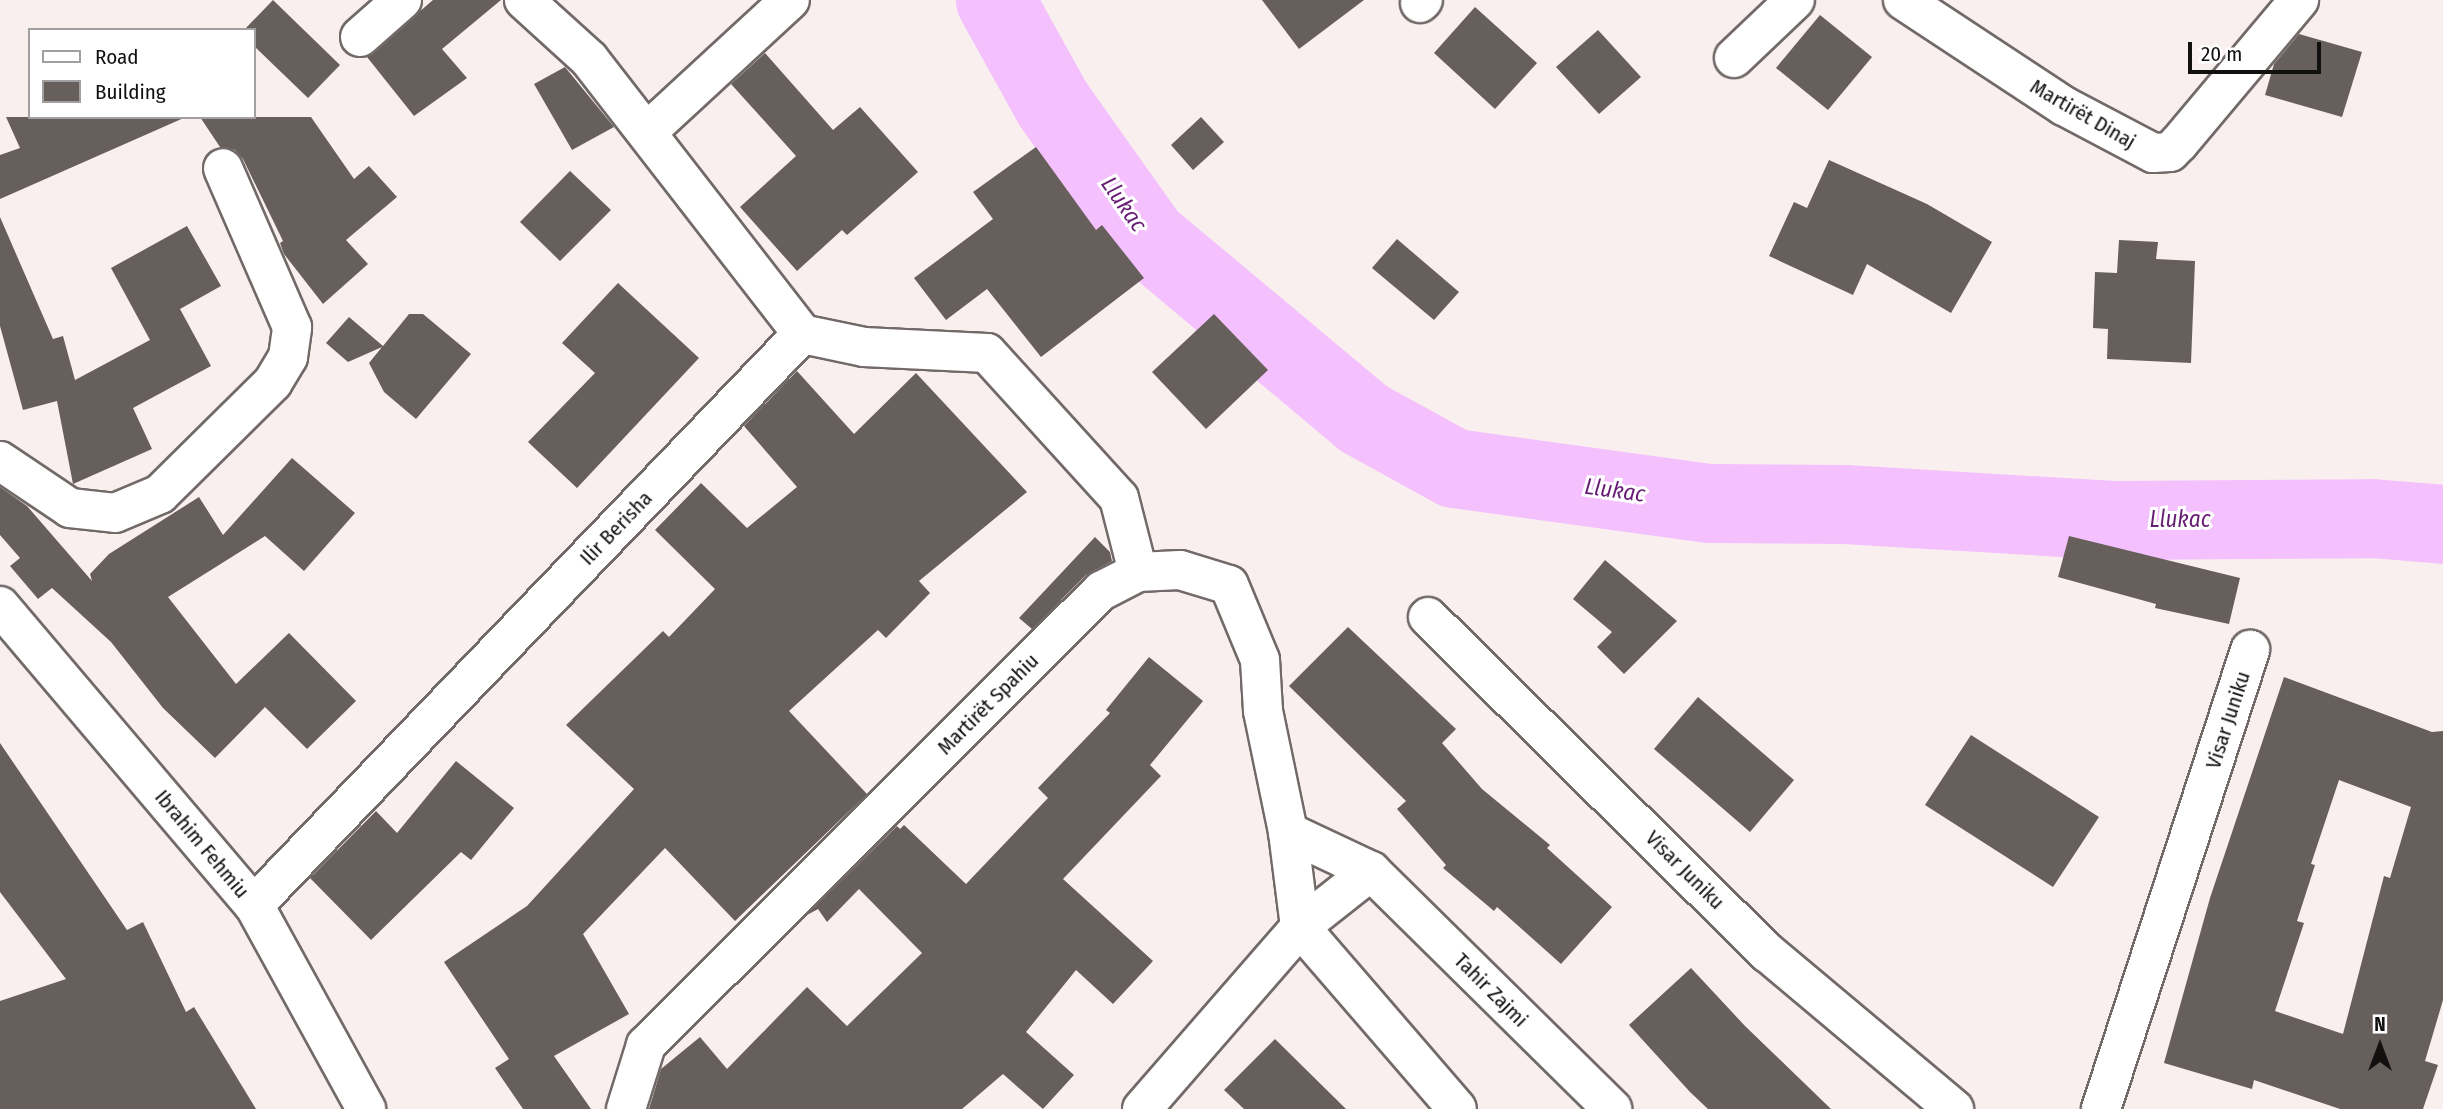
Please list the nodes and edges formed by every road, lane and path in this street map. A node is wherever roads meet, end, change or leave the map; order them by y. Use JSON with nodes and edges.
{"nodes":[{"id":1,"x":402,"y":0,"type":"edge"},
{"id":2,"x":524,"y":0,"type":"edge"},
{"id":3,"x":790,"y":0,"type":"edge"},
{"id":4,"x":1795,"y":0,"type":"edge"},
{"id":5,"x":1903,"y":0,"type":"edge"},
{"id":6,"x":2299,"y":0,"type":"edge"},
{"id":7,"x":360,"y":37,"type":"dead end"},
{"id":8,"x":1734,"y":58,"type":"dead end"},
{"id":9,"x":648,"y":131,"type":"junction"},
{"id":10,"x":223,"y":168,"type":"dead end"},
{"id":11,"x":802,"y":334,"type":"junction"},
{"id":12,"x":0,"y":461,"type":"edge"},
{"id":13,"x":1138,"y":572,"type":"junction"},
{"id":14,"x":0,"y":606,"type":"edge"},
{"id":15,"x":1428,"y":617,"type":"dead end"},
{"id":16,"x":2250,"y":650,"type":"dead end"},
{"id":17,"x":1288,"y":832,"type":"junction"},
{"id":18,"x":1371,"y":871,"type":"junction"},
{"id":19,"x":254,"y":905,"type":"junction"},
{"id":20,"x":1300,"y":927,"type":"junction"},
{"id":21,"x":366,"y":1109,"type":"edge"},
{"id":22,"x":626,"y":1109,"type":"edge"},
{"id":23,"x":1142,"y":1109,"type":"edge"},
{"id":24,"x":1457,"y":1109,"type":"edge"},
{"id":25,"x":1612,"y":1109,"type":"edge"},
{"id":26,"x":1954,"y":1109,"type":"edge"},
{"id":27,"x":2101,"y":1109,"type":"edge"}],
"edges":[{"from":1,"to":7,"type":"street"},
{"from":2,"to":9,"type":"street"},
{"from":3,"to":9,"type":"street"},
{"from":4,"to":8,"type":"street"},
{"from":5,"to":6,"type":"street","name":"Martirët Dinaj"},
{"from":9,"to":11,"type":"street"},
{"from":10,"to":12,"type":"street"},
{"from":11,"to":13,"type":"street"},
{"from":11,"to":19,"type":"street","name":"Ilir Berisha"},
{"from":13,"to":17,"type":"street","name":"Martirët Spahiu"},
{"from":13,"to":22,"type":"street","name":"Martirët Spahiu"},
{"from":14,"to":19,"type":"street","name":"Ibrahim Fehmiu"},
{"from":15,"to":26,"type":"street","name":"Visar Juniku"},
{"from":16,"to":27,"type":"street","name":"Visar Juniku"},
{"from":17,"to":18,"type":"street","name":"Tahir Zajmi"},
{"from":17,"to":20,"type":"street"},
{"from":18,"to":20,"type":"street"},
{"from":18,"to":25,"type":"street","name":"Tahir Zajmi"},
{"from":19,"to":21,"type":"street","name":"Ibrahim Fehmiu"},
{"from":20,"to":23,"type":"street"},
{"from":20,"to":24,"type":"street"}]}
